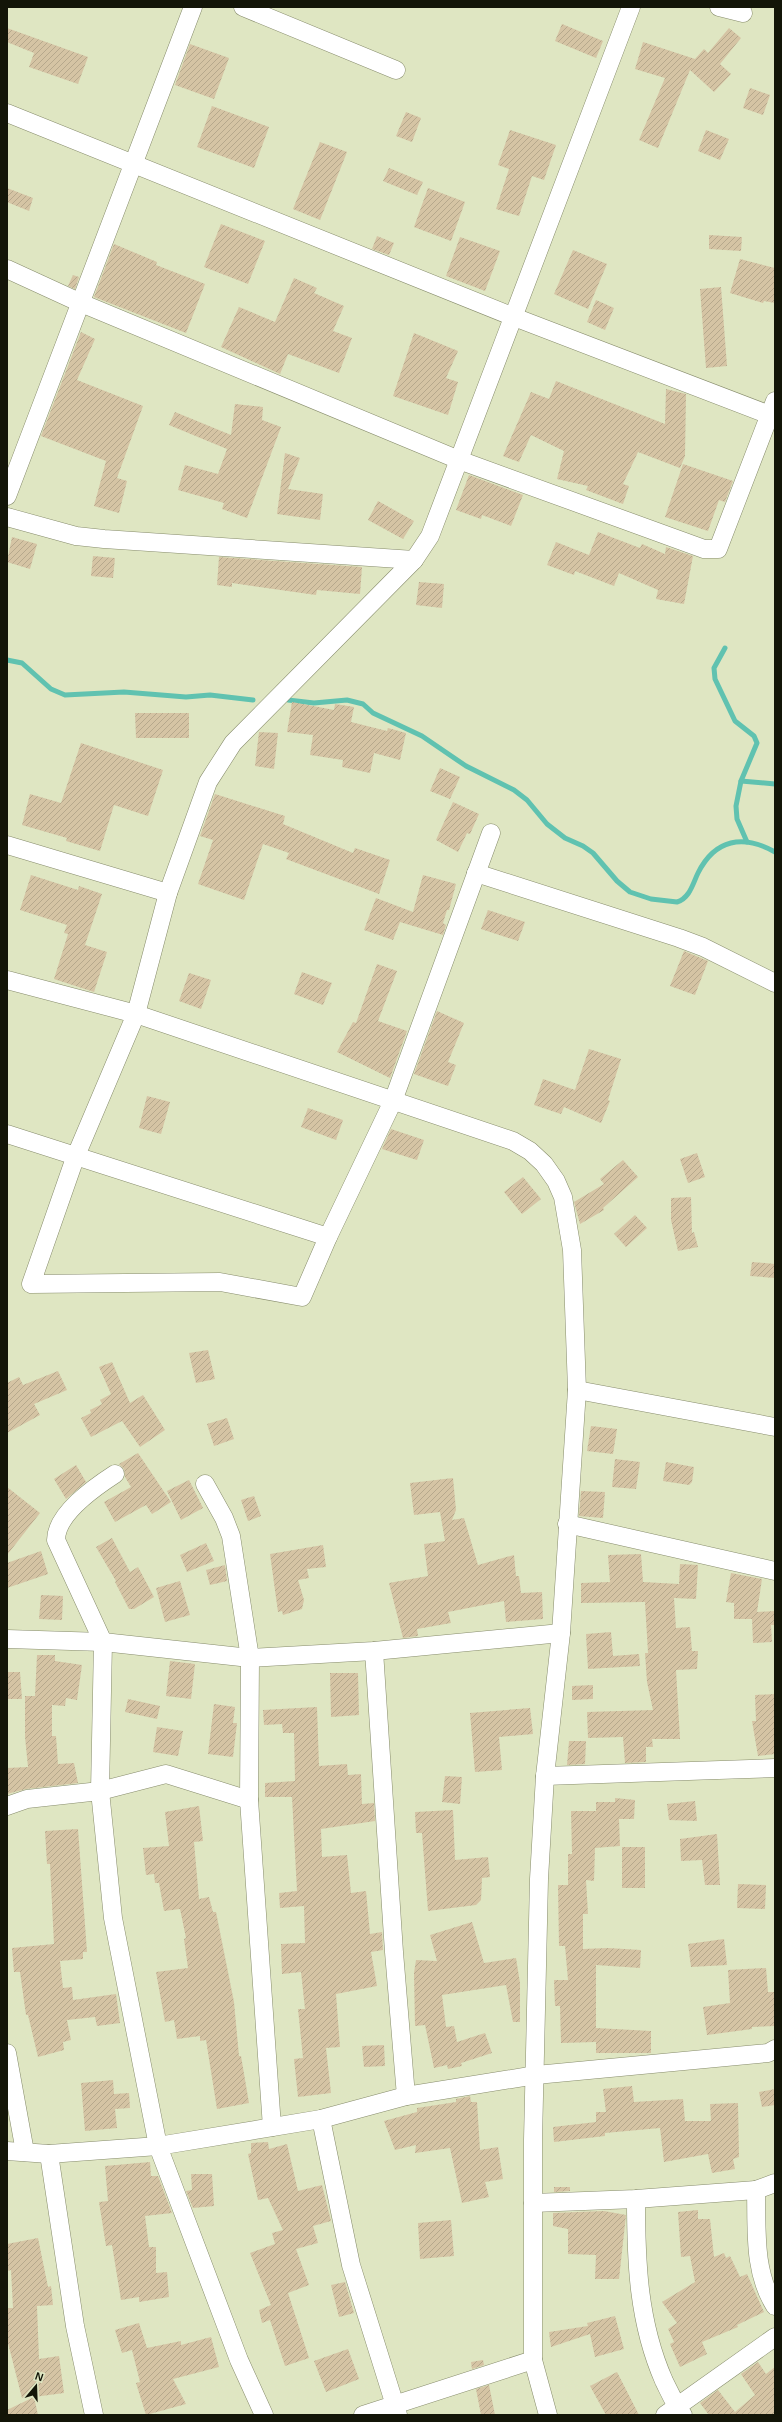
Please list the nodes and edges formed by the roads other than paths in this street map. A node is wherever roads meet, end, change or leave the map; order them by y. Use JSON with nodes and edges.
{"nodes":[{"id":1,"x":193,"y":7,"type":"edge"},
{"id":2,"x":243,"y":7,"type":"edge"},
{"id":3,"x":631,"y":7,"type":"edge"},
{"id":4,"x":719,"y":7,"type":"edge"},
{"id":5,"x":743,"y":13,"type":"dead end"},
{"id":6,"x":396,"y":70,"type":"dead end"},
{"id":7,"x":7,"y":113,"type":"edge"},
{"id":8,"x":134,"y":165,"type":"junction"},
{"id":9,"x":7,"y":269,"type":"edge"},
{"id":10,"x":81,"y":303,"type":"junction"},
{"id":11,"x":514,"y":317,"type":"junction"},
{"id":12,"x":773,"y":411,"type":"edge"},
{"id":13,"x":459,"y":460,"type":"junction"},
{"id":14,"x":7,"y":496,"type":"edge"},
{"id":15,"x":7,"y":517,"type":"edge"},
{"id":16,"x":414,"y":560,"type":"junction"},
{"id":17,"x":491,"y":833,"type":"dead end"},
{"id":18,"x":7,"y":845,"type":"edge"},
{"id":19,"x":476,"y":873,"type":"junction"},
{"id":20,"x":168,"y":893,"type":"junction"},
{"id":21,"x":7,"y":980,"type":"edge"},
{"id":22,"x":775,"y":984,"type":"edge"},
{"id":23,"x":136,"y":1014,"type":"junction"},
{"id":24,"x":394,"y":1101,"type":"junction"},
{"id":25,"x":7,"y":1134,"type":"edge"},
{"id":26,"x":75,"y":1158,"type":"junction"},
{"id":27,"x":328,"y":1237,"type":"junction"},
{"id":28,"x":577,"y":1390,"type":"junction"},
{"id":29,"x":775,"y":1427,"type":"edge"},
{"id":30,"x":115,"y":1474,"type":"dead end"},
{"id":31,"x":205,"y":1484,"type":"dead end"},
{"id":32,"x":567,"y":1524,"type":"junction"},
{"id":33,"x":775,"y":1571,"type":"edge"},
{"id":34,"x":561,"y":1633,"type":"junction"},
{"id":35,"x":7,"y":1639,"type":"edge"},
{"id":36,"x":103,"y":1642,"type":"junction"},
{"id":37,"x":374,"y":1651,"type":"junction"},
{"id":38,"x":250,"y":1658,"type":"junction"},
{"id":39,"x":775,"y":1768,"type":"edge"},
{"id":40,"x":545,"y":1776,"type":"junction"},
{"id":41,"x":100,"y":1790,"type":"junction"},
{"id":42,"x":249,"y":1800,"type":"junction"},
{"id":43,"x":7,"y":1806,"type":"edge"},
{"id":44,"x":775,"y":2049,"type":"edge"},
{"id":45,"x":7,"y":2053,"type":"edge"},
{"id":46,"x":536,"y":2075,"type":"junction"},
{"id":47,"x":406,"y":2096,"type":"junction"},
{"id":48,"x":321,"y":2119,"type":"junction"},
{"id":49,"x":272,"y":2127,"type":"junction"},
{"id":50,"x":158,"y":2146,"type":"junction"},
{"id":51,"x":7,"y":2152,"type":"edge"},
{"id":52,"x":25,"y":2152,"type":"junction"},
{"id":53,"x":49,"y":2154,"type":"junction"},
{"id":54,"x":775,"y":2183,"type":"edge"},
{"id":55,"x":756,"y":2190,"type":"junction"},
{"id":56,"x":636,"y":2199,"type":"junction"},
{"id":57,"x":533,"y":2203,"type":"junction"},
{"id":58,"x":775,"y":2306,"type":"edge"},
{"id":59,"x":775,"y":2337,"type":"edge"},
{"id":60,"x":532,"y":2360,"type":"junction"},
{"id":61,"x":396,"y":2409,"type":"edge"},
{"id":62,"x":675,"y":2412,"type":"edge"},
{"id":63,"x":94,"y":2415,"type":"edge"},
{"id":64,"x":264,"y":2415,"type":"edge"},
{"id":65,"x":362,"y":2415,"type":"edge"},
{"id":66,"x":548,"y":2415,"type":"edge"}],
"edges":[{"from":1,"to":8,"type":"street"},
{"from":2,"to":6,"type":"street"},
{"from":3,"to":11,"type":"street"},
{"from":4,"to":5,"type":"street"},
{"from":7,"to":8,"type":"street"},
{"from":8,"to":10,"type":"street"},
{"from":8,"to":11,"type":"street"},
{"from":9,"to":10,"type":"street"},
{"from":10,"to":13,"type":"street"},
{"from":10,"to":14,"type":"street"},
{"from":11,"to":12,"type":"street"},
{"from":11,"to":13,"type":"street"},
{"from":12,"to":13,"type":"street"},
{"from":13,"to":16,"type":"street"},
{"from":15,"to":16,"type":"street"},
{"from":16,"to":20,"type":"street"},
{"from":17,"to":19,"type":"street"},
{"from":18,"to":20,"type":"street"},
{"from":19,"to":22,"type":"street"},
{"from":19,"to":24,"type":"street"},
{"from":20,"to":23,"type":"street"},
{"from":21,"to":23,"type":"street"},
{"from":23,"to":24,"type":"street"},
{"from":23,"to":26,"type":"street"},
{"from":24,"to":27,"type":"street"},
{"from":24,"to":28,"type":"street"},
{"from":25,"to":26,"type":"street"},
{"from":26,"to":27,"type":"street"},
{"from":26,"to":27,"type":"street"},
{"from":28,"to":29,"type":"street"},
{"from":28,"to":32,"type":"street"},
{"from":30,"to":36,"type":"street"},
{"from":31,"to":38,"type":"street"},
{"from":32,"to":33,"type":"street"},
{"from":32,"to":34,"type":"street"},
{"from":34,"to":37,"type":"street"},
{"from":34,"to":40,"type":"street"},
{"from":35,"to":36,"type":"street"},
{"from":36,"to":38,"type":"street"},
{"from":36,"to":41,"type":"street"},
{"from":37,"to":38,"type":"street"},
{"from":37,"to":47,"type":"street"},
{"from":38,"to":42,"type":"street"},
{"from":39,"to":40,"type":"street"},
{"from":40,"to":46,"type":"street"},
{"from":41,"to":42,"type":"street"},
{"from":41,"to":43,"type":"street"},
{"from":41,"to":50,"type":"street"},
{"from":42,"to":49,"type":"street"},
{"from":44,"to":46,"type":"street"},
{"from":45,"to":52,"type":"street"},
{"from":46,"to":47,"type":"street"},
{"from":46,"to":57,"type":"street"},
{"from":47,"to":48,"type":"street"},
{"from":48,"to":49,"type":"street"},
{"from":48,"to":61,"type":"street"},
{"from":49,"to":50,"type":"street"},
{"from":50,"to":53,"type":"street"},
{"from":50,"to":64,"type":"street"},
{"from":51,"to":52,"type":"street"},
{"from":52,"to":53,"type":"street"},
{"from":53,"to":63,"type":"street"},
{"from":54,"to":55,"type":"street"},
{"from":55,"to":56,"type":"street"},
{"from":55,"to":58,"type":"street"},
{"from":56,"to":57,"type":"street"},
{"from":56,"to":62,"type":"street"},
{"from":57,"to":60,"type":"street"},
{"from":59,"to":62,"type":"street"},
{"from":60,"to":61,"type":"street"},
{"from":60,"to":66,"type":"street"},
{"from":61,"to":65,"type":"street"}]}
